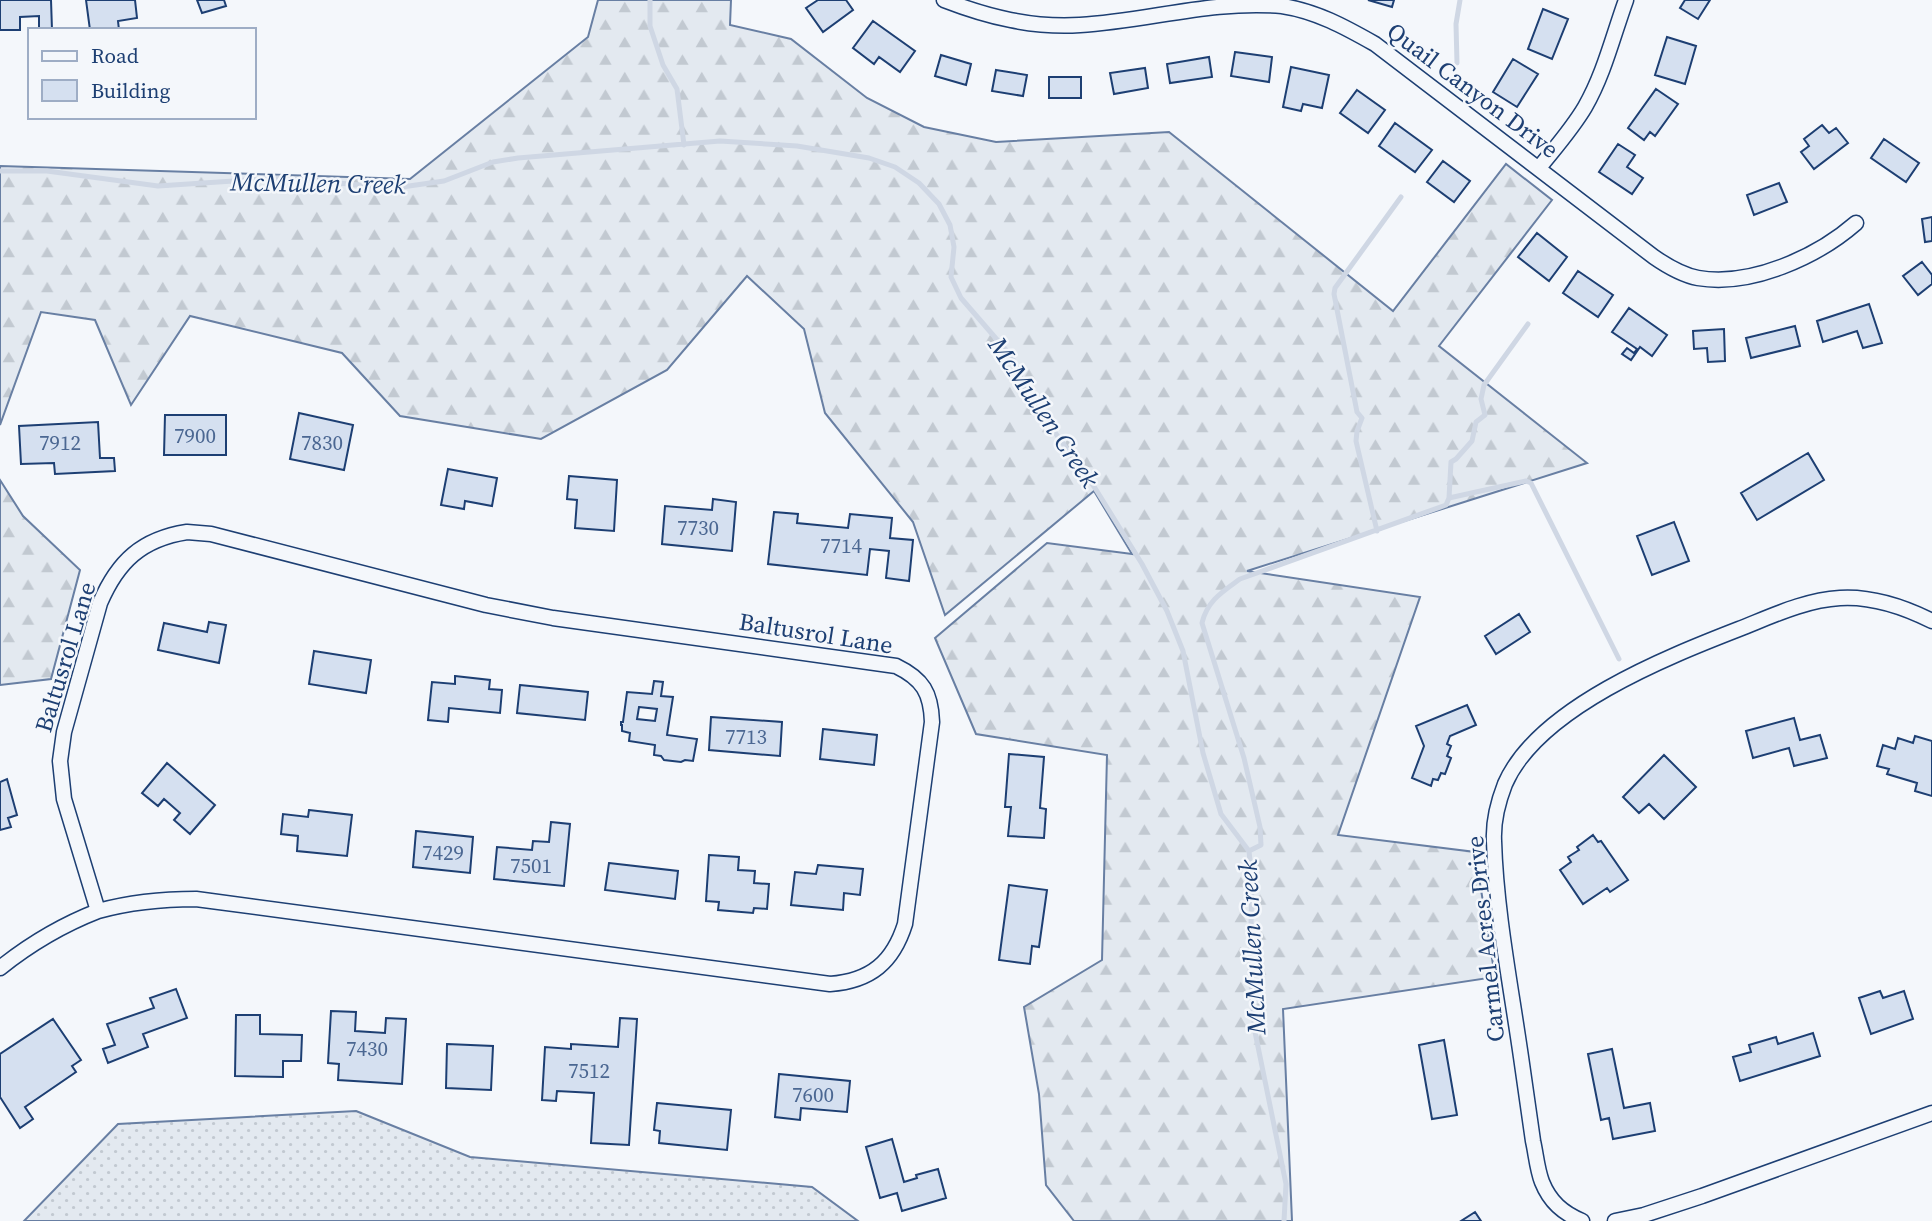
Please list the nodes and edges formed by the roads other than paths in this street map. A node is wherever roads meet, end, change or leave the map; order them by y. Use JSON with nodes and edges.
{"nodes":[{"id":1,"x":944,"y":0,"type":"edge"},
{"id":2,"x":1626,"y":0,"type":"edge"},
{"id":3,"x":1315,"y":6,"type":"edge"},
{"id":4,"x":1539,"y":168,"type":"junction"},
{"id":5,"x":1856,"y":223,"type":"dead end"},
{"id":6,"x":1932,"y":621,"type":"edge"},
{"id":7,"x":98,"y":911,"type":"junction"},
{"id":8,"x":0,"y":968,"type":"edge"},
{"id":9,"x":1932,"y":1113,"type":"edge"},
{"id":10,"x":1583,"y":1221,"type":"edge"},
{"id":11,"x":1615,"y":1221,"type":"edge"}],
"edges":[{"from":1,"to":3,"type":"street","name":"Quail Canyon Drive"},
{"from":2,"to":4,"type":"street"},
{"from":3,"to":4,"type":"street","name":"Quail Canyon Drive"},
{"from":4,"to":5,"type":"street","name":"Quail Canyon Drive"},
{"from":6,"to":10,"type":"street","name":"Carmel Acres Drive"},
{"from":7,"to":7,"type":"street","name":"Baltusrol Lane"},
{"from":7,"to":8,"type":"street","name":"Baltusrol Lane"},
{"from":9,"to":11,"type":"street"}]}
